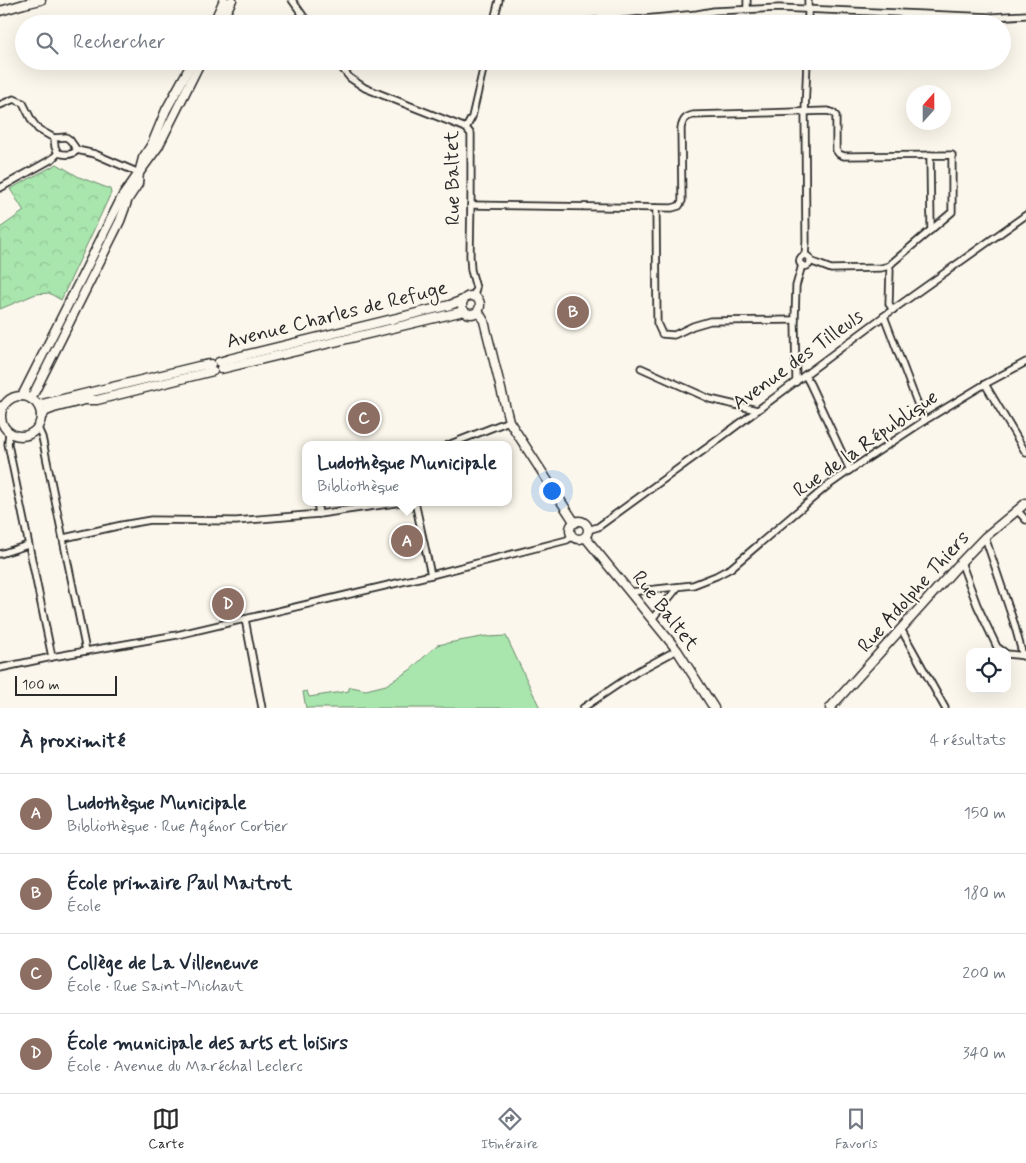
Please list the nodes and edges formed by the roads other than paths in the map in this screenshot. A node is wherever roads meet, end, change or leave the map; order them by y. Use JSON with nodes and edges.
{"nodes":[{"id":1,"x":41,"y":0,"type":"edge"},
{"id":2,"x":224,"y":0,"type":"edge"},
{"id":3,"x":232,"y":0,"type":"edge"},
{"id":4,"x":292,"y":0,"type":"edge"},
{"id":5,"x":498,"y":0,"type":"edge"},
{"id":6,"x":747,"y":0,"type":"edge"},
{"id":7,"x":808,"y":0,"type":"edge"},
{"id":8,"x":24,"y":2,"type":"edge"},
{"id":9,"x":747,"y":10,"type":"junction"},
{"id":10,"x":809,"y":10,"type":"junction"},
{"id":11,"x":0,"y":11,"type":"edge"},
{"id":12,"x":217,"y":15,"type":"edge"},
{"id":13,"x":224,"y":15,"type":"edge"},
{"id":14,"x":303,"y":15,"type":"edge"},
{"id":15,"x":495,"y":15,"type":"edge"},
{"id":16,"x":686,"y":15,"type":"edge"},
{"id":17,"x":809,"y":15,"type":"edge"},
{"id":18,"x":962,"y":15,"type":"edge"},
{"id":19,"x":1011,"y":15,"type":"edge"},
{"id":20,"x":1026,"y":15,"type":"edge"},
{"id":21,"x":188,"y":70,"type":"edge"},
{"id":22,"x":196,"y":70,"type":"edge"},
{"id":23,"x":343,"y":70,"type":"edge"},
{"id":24,"x":483,"y":70,"type":"edge"},
{"id":25,"x":807,"y":70,"type":"edge"},
{"id":26,"x":0,"y":105,"type":"edge"},
{"id":27,"x":805,"y":112,"type":"junction"},
{"id":28,"x":466,"y":128,"type":"junction"},
{"id":29,"x":54,"y":138,"type":"junction"},
{"id":30,"x":77,"y":150,"type":"junction"},
{"id":31,"x":58,"y":153,"type":"junction"},
{"id":32,"x":930,"y":155,"type":"junction"},
{"id":33,"x":140,"y":173,"type":"junction"},
{"id":34,"x":0,"y":188,"type":"edge"},
{"id":35,"x":471,"y":205,"type":"junction"},
{"id":36,"x":656,"y":208,"type":"junction"},
{"id":37,"x":1026,"y":215,"type":"edge"},
{"id":38,"x":931,"y":230,"type":"junction"},
{"id":39,"x":805,"y":255,"type":"junction"},
{"id":40,"x":810,"y":261,"type":"junction"},
{"id":41,"x":802,"y":265,"type":"junction"},
{"id":42,"x":889,"y":266,"type":"junction"},
{"id":43,"x":474,"y":296,"type":"junction"},
{"id":44,"x":463,"y":300,"type":"junction"},
{"id":45,"x":893,"y":310,"type":"junction"},
{"id":46,"x":464,"y":311,"type":"junction"},
{"id":47,"x":478,"y":311,"type":"junction"},
{"id":48,"x":884,"y":316,"type":"junction"},
{"id":49,"x":795,"y":320,"type":"junction"},
{"id":50,"x":1026,"y":362,"type":"edge"},
{"id":51,"x":216,"y":367,"type":"junction"},
{"id":52,"x":641,"y":368,"type":"dead end"},
{"id":53,"x":805,"y":375,"type":"junction"},
{"id":54,"x":796,"y":382,"type":"junction"},
{"id":55,"x":985,"y":384,"type":"junction"},
{"id":56,"x":22,"y":396,"type":"junction"},
{"id":57,"x":32,"y":399,"type":"junction"},
{"id":58,"x":38,"y":405,"type":"junction"},
{"id":59,"x":1,"y":410,"type":"edge"},
{"id":60,"x":757,"y":410,"type":"junction"},
{"id":61,"x":42,"y":418,"type":"junction"},
{"id":62,"x":509,"y":421,"type":"junction"},
{"id":63,"x":924,"y":421,"type":"junction"},
{"id":64,"x":1,"y":424,"type":"edge"},
{"id":65,"x":38,"y":428,"type":"junction"},
{"id":66,"x":9,"y":432,"type":"junction"},
{"id":67,"x":458,"y":441,"type":"edge"},
{"id":68,"x":1026,"y":453,"type":"edge"},
{"id":69,"x":850,"y":470,"type":"junction"},
{"id":70,"x":1026,"y":503,"type":"edge"},
{"id":71,"x":318,"y":506,"type":"edge"},
{"id":72,"x":374,"y":506,"type":"edge"},
{"id":73,"x":416,"y":506,"type":"edge"},
{"id":74,"x":1017,"y":510,"type":"junction"},
{"id":75,"x":319,"y":514,"type":"junction"},
{"id":76,"x":1026,"y":520,"type":"edge"},
{"id":77,"x":575,"y":523,"type":"junction"},
{"id":78,"x":586,"y":534,"type":"junction"},
{"id":79,"x":985,"y":537,"type":"junction"},
{"id":80,"x":64,"y":538,"type":"junction"},
{"id":81,"x":570,"y":538,"type":"junction"},
{"id":82,"x":28,"y":545,"type":"junction"},
{"id":83,"x":0,"y":554,"type":"edge"},
{"id":84,"x":961,"y":562,"type":"junction"},
{"id":85,"x":431,"y":575,"type":"junction"},
{"id":86,"x":678,"y":586,"type":"junction"},
{"id":87,"x":630,"y":592,"type":"junction"},
{"id":88,"x":245,"y":619,"type":"junction"},
{"id":89,"x":652,"y":619,"type":"junction"},
{"id":90,"x":901,"y":629,"type":"junction"},
{"id":91,"x":998,"y":648,"type":"edge"},
{"id":92,"x":677,"y":650,"type":"junction"},
{"id":93,"x":86,"y":651,"type":"junction"},
{"id":94,"x":1011,"y":654,"type":"edge"},
{"id":95,"x":1025,"y":656,"type":"edge"},
{"id":96,"x":52,"y":657,"type":"junction"},
{"id":97,"x":0,"y":668,"type":"edge"},
{"id":98,"x":262,"y":708,"type":"edge"},
{"id":99,"x":583,"y":708,"type":"edge"},
{"id":100,"x":714,"y":708,"type":"edge"},
{"id":101,"x":830,"y":708,"type":"edge"},
{"id":102,"x":945,"y":708,"type":"edge"}],
"edges":[{"from":1,"to":8,"type":"street"},
{"from":2,"to":12,"type":"street"},
{"from":3,"to":13,"type":"street"},
{"from":4,"to":14,"type":"street"},
{"from":5,"to":15,"type":"street"},
{"from":6,"to":9,"type":"street"},
{"from":7,"to":10,"type":"street"},
{"from":8,"to":11,"type":"street"},
{"from":9,"to":10,"type":"street"},
{"from":9,"to":16,"type":"street"},
{"from":10,"to":17,"type":"street"},
{"from":10,"to":18,"type":"street"},
{"from":19,"to":20,"type":"street"},
{"from":21,"to":33,"type":"street"},
{"from":22,"to":33,"type":"street"},
{"from":23,"to":28,"type":"street"},
{"from":24,"to":28,"type":"street","name":"Rue Baltet"},
{"from":25,"to":27,"type":"street"},
{"from":26,"to":29,"type":"street"},
{"from":27,"to":32,"type":"street"},
{"from":27,"to":36,"type":"street"},
{"from":27,"to":39,"type":"street"},
{"from":28,"to":35,"type":"street","name":"Rue Baltet"},
{"from":29,"to":30,"type":"street"},
{"from":29,"to":31,"type":"street"},
{"from":30,"to":31,"type":"street"},
{"from":30,"to":33,"type":"street"},
{"from":31,"to":34,"type":"street"},
{"from":32,"to":38,"type":"street"},
{"from":32,"to":38,"type":"street"},
{"from":33,"to":56,"type":"street"},
{"from":33,"to":57,"type":"street"},
{"from":35,"to":36,"type":"street"},
{"from":35,"to":43,"type":"street","name":"Rue Baltet"},
{"from":36,"to":49,"type":"street"},
{"from":37,"to":45,"type":"street","name":"Avenue des Tilleuls"},
{"from":38,"to":42,"type":"street"},
{"from":39,"to":40,"type":"street"},
{"from":39,"to":41,"type":"street"},
{"from":40,"to":41,"type":"street"},
{"from":40,"to":42,"type":"street"},
{"from":41,"to":49,"type":"street"},
{"from":42,"to":45,"type":"street"},
{"from":43,"to":44,"type":"street"},
{"from":43,"to":47,"type":"street"},
{"from":44,"to":46,"type":"street"},
{"from":44,"to":51,"type":"street","name":"Avenue Charles de Refuge"},
{"from":45,"to":48,"type":"street","name":"Avenue des Tilleuls"},
{"from":46,"to":47,"type":"street"},
{"from":46,"to":51,"type":"street","name":"Avenue Charles de Refuge"},
{"from":47,"to":62,"type":"street"},
{"from":48,"to":53,"type":"street","name":"Avenue des Tilleuls"},
{"from":48,"to":63,"type":"street"},
{"from":49,"to":54,"type":"street"},
{"from":50,"to":55,"type":"street","name":"Rue de la République"},
{"from":51,"to":58,"type":"street","name":"Avenue Charles de Refuge"},
{"from":51,"to":61,"type":"street","name":"Avenue Charles de Refuge"},
{"from":52,"to":60,"type":"street"},
{"from":53,"to":54,"type":"street","name":"Avenue des Tilleuls"},
{"from":53,"to":69,"type":"street"},
{"from":54,"to":60,"type":"street","name":"Avenue des Tilleuls"},
{"from":55,"to":63,"type":"street","name":"Rue de la République"},
{"from":55,"to":68,"type":"street"},
{"from":56,"to":57,"type":"street"},
{"from":56,"to":59,"type":"street"},
{"from":57,"to":58,"type":"street"},
{"from":58,"to":61,"type":"street"},
{"from":59,"to":64,"type":"street"},
{"from":60,"to":78,"type":"street","name":"Avenue des Tilleuls"},
{"from":61,"to":65,"type":"street"},
{"from":62,"to":67,"type":"street"},
{"from":62,"to":77,"type":"street"},
{"from":63,"to":69,"type":"street","name":"Rue de la République"},
{"from":64,"to":66,"type":"street"},
{"from":65,"to":66,"type":"street"},
{"from":65,"to":80,"type":"street"},
{"from":66,"to":82,"type":"street"},
{"from":69,"to":86,"type":"street","name":"Rue de la République"},
{"from":70,"to":74,"type":"street","name":"Rue Adolphe Thiers"},
{"from":71,"to":75,"type":"street"},
{"from":72,"to":75,"type":"street"},
{"from":73,"to":85,"type":"street"},
{"from":74,"to":76,"type":"street"},
{"from":74,"to":79,"type":"street","name":"Rue Adolphe Thiers"},
{"from":75,"to":80,"type":"street"},
{"from":77,"to":78,"type":"street"},
{"from":77,"to":81,"type":"street"},
{"from":78,"to":81,"type":"street"},
{"from":78,"to":87,"type":"street","name":"Rue Baltet"},
{"from":79,"to":84,"type":"street","name":"Rue Adolphe Thiers"},
{"from":79,"to":95,"type":"street"},
{"from":80,"to":93,"type":"street"},
{"from":81,"to":85,"type":"street"},
{"from":82,"to":83,"type":"street"},
{"from":82,"to":96,"type":"street"},
{"from":84,"to":90,"type":"street","name":"Rue Adolphe Thiers"},
{"from":84,"to":91,"type":"street"},
{"from":85,"to":88,"type":"street"},
{"from":86,"to":87,"type":"street","name":"Rue de la République"},
{"from":86,"to":89,"type":"street"},
{"from":87,"to":89,"type":"street","name":"Rue Baltet"},
{"from":88,"to":93,"type":"street"},
{"from":88,"to":98,"type":"street"},
{"from":89,"to":92,"type":"street","name":"Rue Baltet"},
{"from":90,"to":101,"type":"street","name":"Rue Adolphe Thiers"},
{"from":90,"to":102,"type":"street"},
{"from":92,"to":99,"type":"street"},
{"from":92,"to":100,"type":"street","name":"Rue Baltet"},
{"from":93,"to":96,"type":"street"},
{"from":94,"to":95,"type":"street"},
{"from":96,"to":97,"type":"street"}]}
